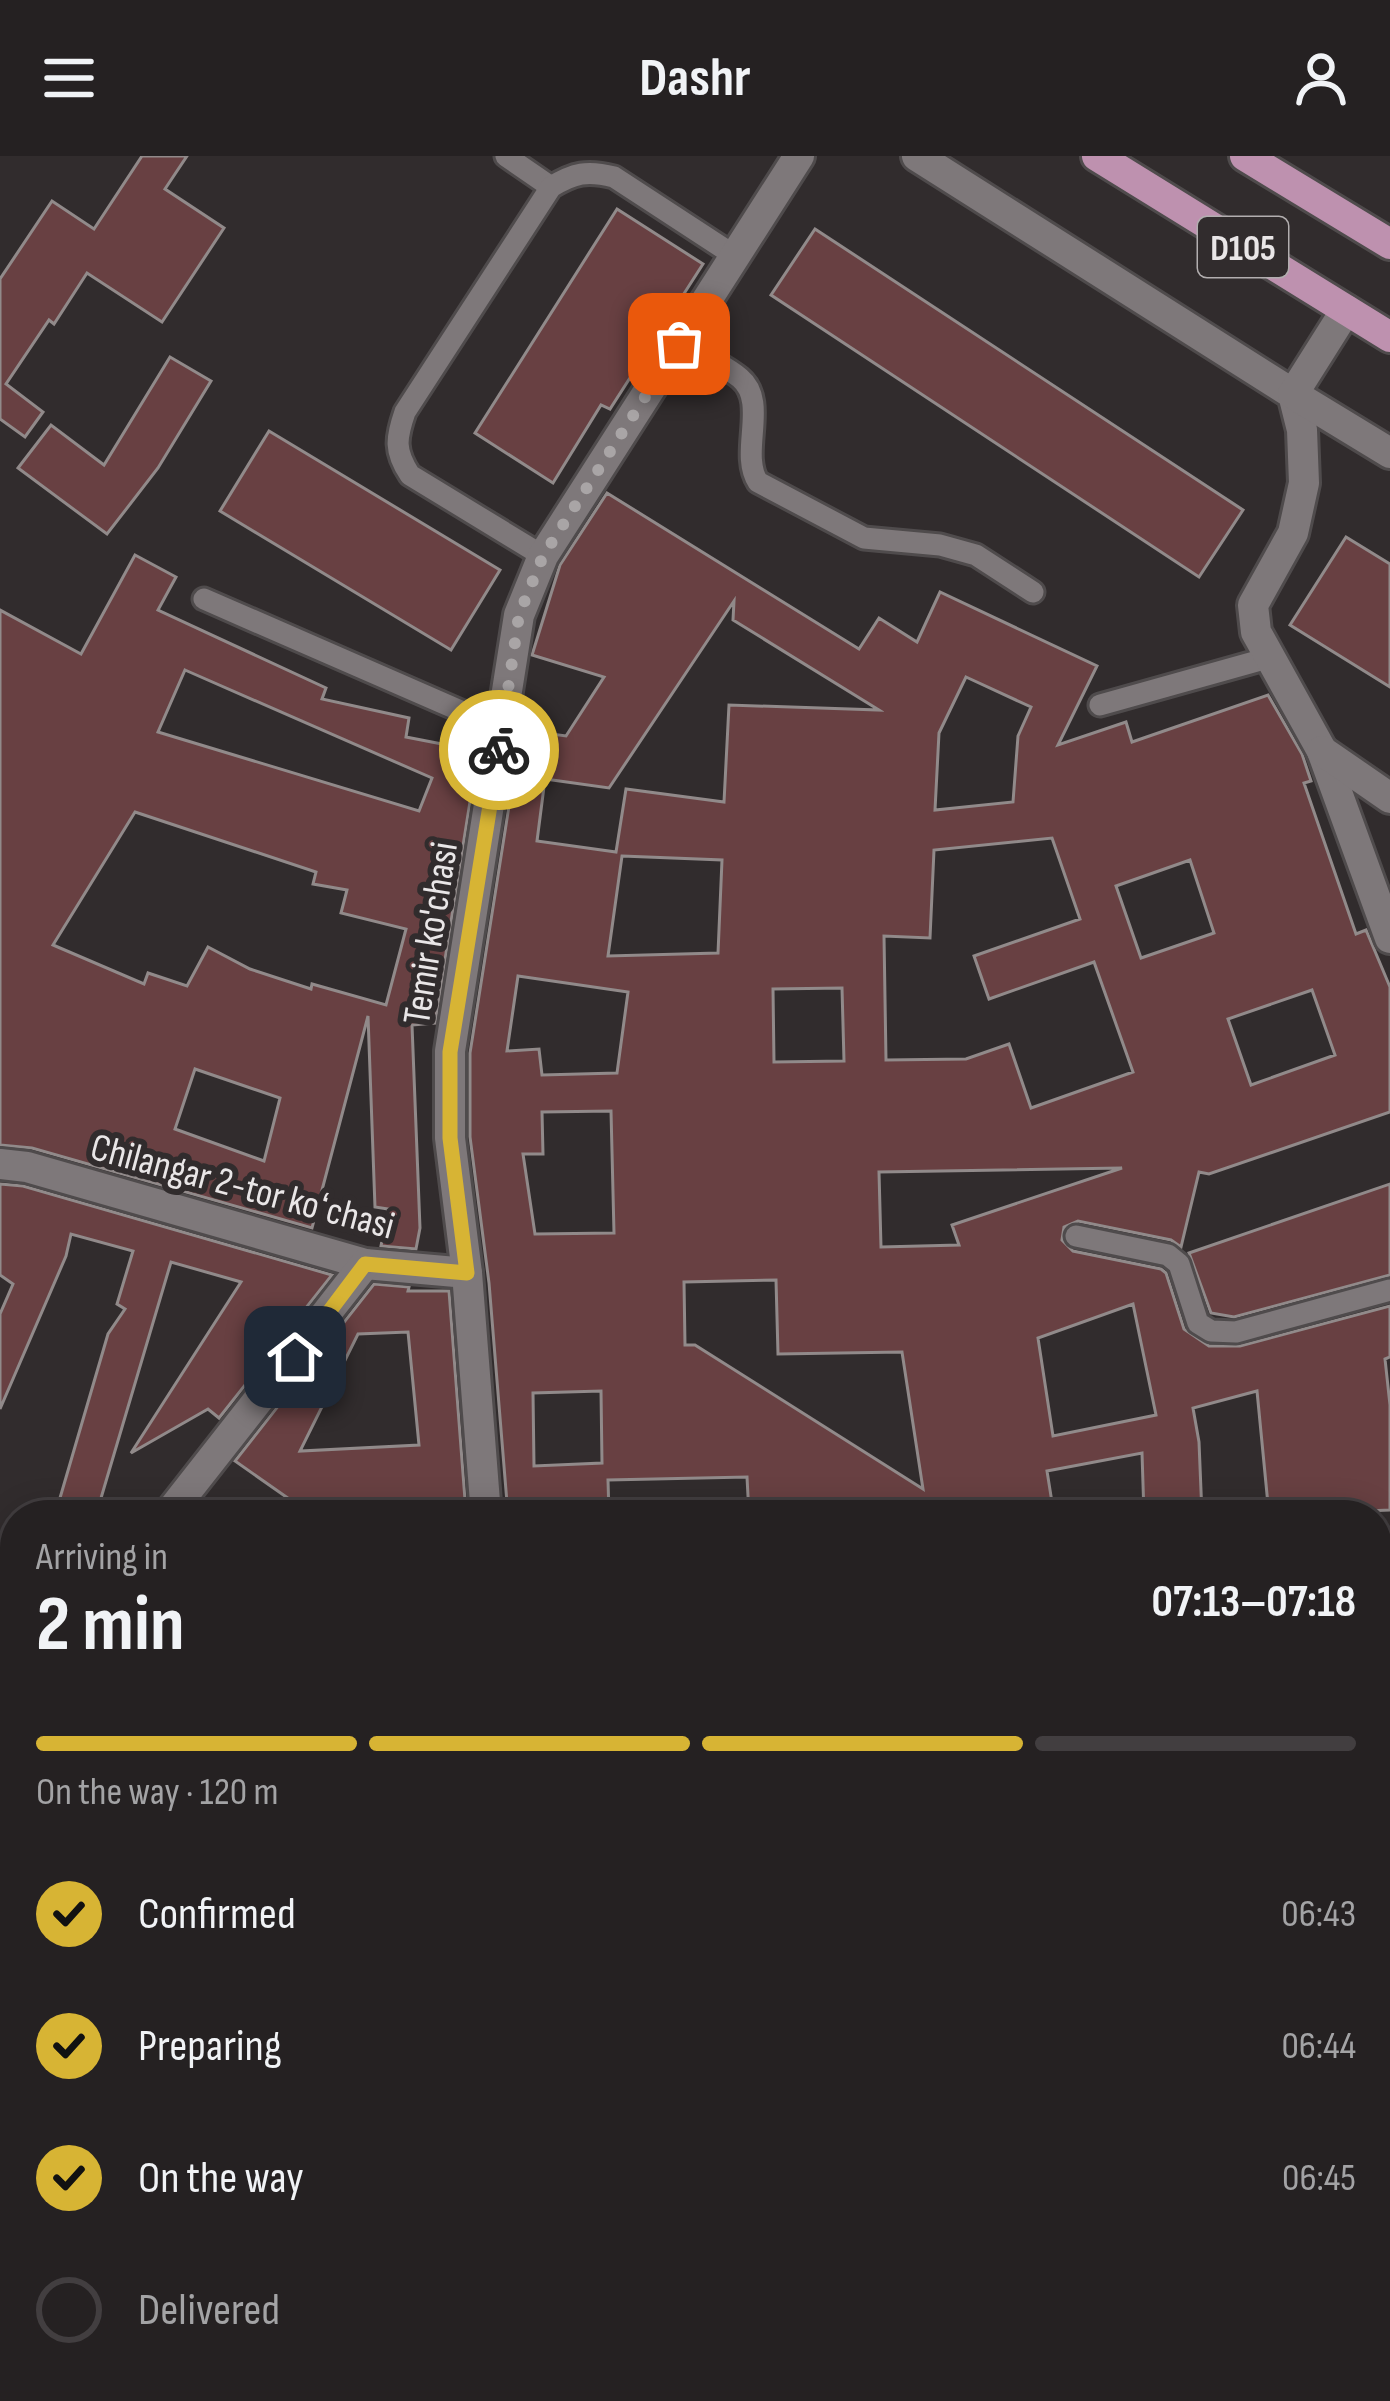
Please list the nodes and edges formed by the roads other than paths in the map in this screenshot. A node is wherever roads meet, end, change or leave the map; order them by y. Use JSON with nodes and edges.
{"nodes":[{"id":1,"x":506,"y":156,"type":"edge"},
{"id":2,"x":799,"y":156,"type":"edge"},
{"id":3,"x":917,"y":156,"type":"edge"},
{"id":4,"x":1097,"y":156,"type":"edge"},
{"id":5,"x":1260,"y":160,"type":"edge"},
{"id":6,"x":550,"y":188,"type":"junction"},
{"id":7,"x":1390,"y":244,"type":"edge"},
{"id":8,"x":735,"y":256,"type":"junction"},
{"id":9,"x":1346,"y":310,"type":"junction"},
{"id":10,"x":1390,"y":337,"type":"edge"},
{"id":11,"x":679,"y":344,"type":"junction"},
{"id":12,"x":1293,"y":394,"type":"junction"},
{"id":13,"x":1390,"y":454,"type":"edge"},
{"id":14,"x":543,"y":556,"type":"junction"},
{"id":15,"x":1033,"y":592,"type":"dead end"},
{"id":16,"x":204,"y":598,"type":"dead end"},
{"id":17,"x":1268,"y":658,"type":"junction"},
{"id":18,"x":1100,"y":705,"type":"dead end"},
{"id":19,"x":502,"y":729,"type":"junction"},
{"id":20,"x":1322,"y":751,"type":"junction"},
{"id":21,"x":1390,"y":798,"type":"edge"},
{"id":22,"x":1390,"y":938,"type":"edge"},
{"id":23,"x":0,"y":1164,"type":"edge"},
{"id":24,"x":1076,"y":1236,"type":"dead end"},
{"id":25,"x":365,"y":1264,"type":"junction"},
{"id":26,"x":467,"y":1273,"type":"junction"},
{"id":27,"x":1390,"y":1290,"type":"edge"},
{"id":28,"x":180,"y":1500,"type":"edge"},
{"id":29,"x":485,"y":1500,"type":"edge"}],
"edges":[{"from":1,"to":6,"type":"lane"},
{"from":2,"to":8,"type":"street","name":"Temir ko'chasi"},
{"from":3,"to":12,"type":"street"},
{"from":4,"to":9,"type":"main road","number":"D105"},
{"from":5,"to":7,"type":"main road","number":"D105"},
{"from":6,"to":8,"type":"lane"},
{"from":6,"to":14,"type":"lane"},
{"from":8,"to":11,"type":"street","name":"Temir ko'chasi"},
{"from":9,"to":10,"type":"main road","number":"D105"},
{"from":9,"to":12,"type":"street"},
{"from":11,"to":14,"type":"street","name":"Temir ko'chasi"},
{"from":11,"to":15,"type":"lane"},
{"from":12,"to":13,"type":"street"},
{"from":12,"to":17,"type":"street"},
{"from":14,"to":19,"type":"street","name":"Temir ko'chasi"},
{"from":16,"to":19,"type":"lane"},
{"from":17,"to":18,"type":"lane"},
{"from":17,"to":20,"type":"street"},
{"from":19,"to":26,"type":"street","name":"Temir ko'chasi"},
{"from":20,"to":21,"type":"street"},
{"from":20,"to":22,"type":"street"},
{"from":23,"to":25,"type":"street","name":"Chilangar 2-tor koʻchasi"},
{"from":24,"to":27,"type":"lane"},
{"from":25,"to":26,"type":"street","name":"Chilangar 2-tor koʻchasi"},
{"from":25,"to":28,"type":"street"},
{"from":26,"to":29,"type":"street","name":"Temir ko'chasi"}]}
